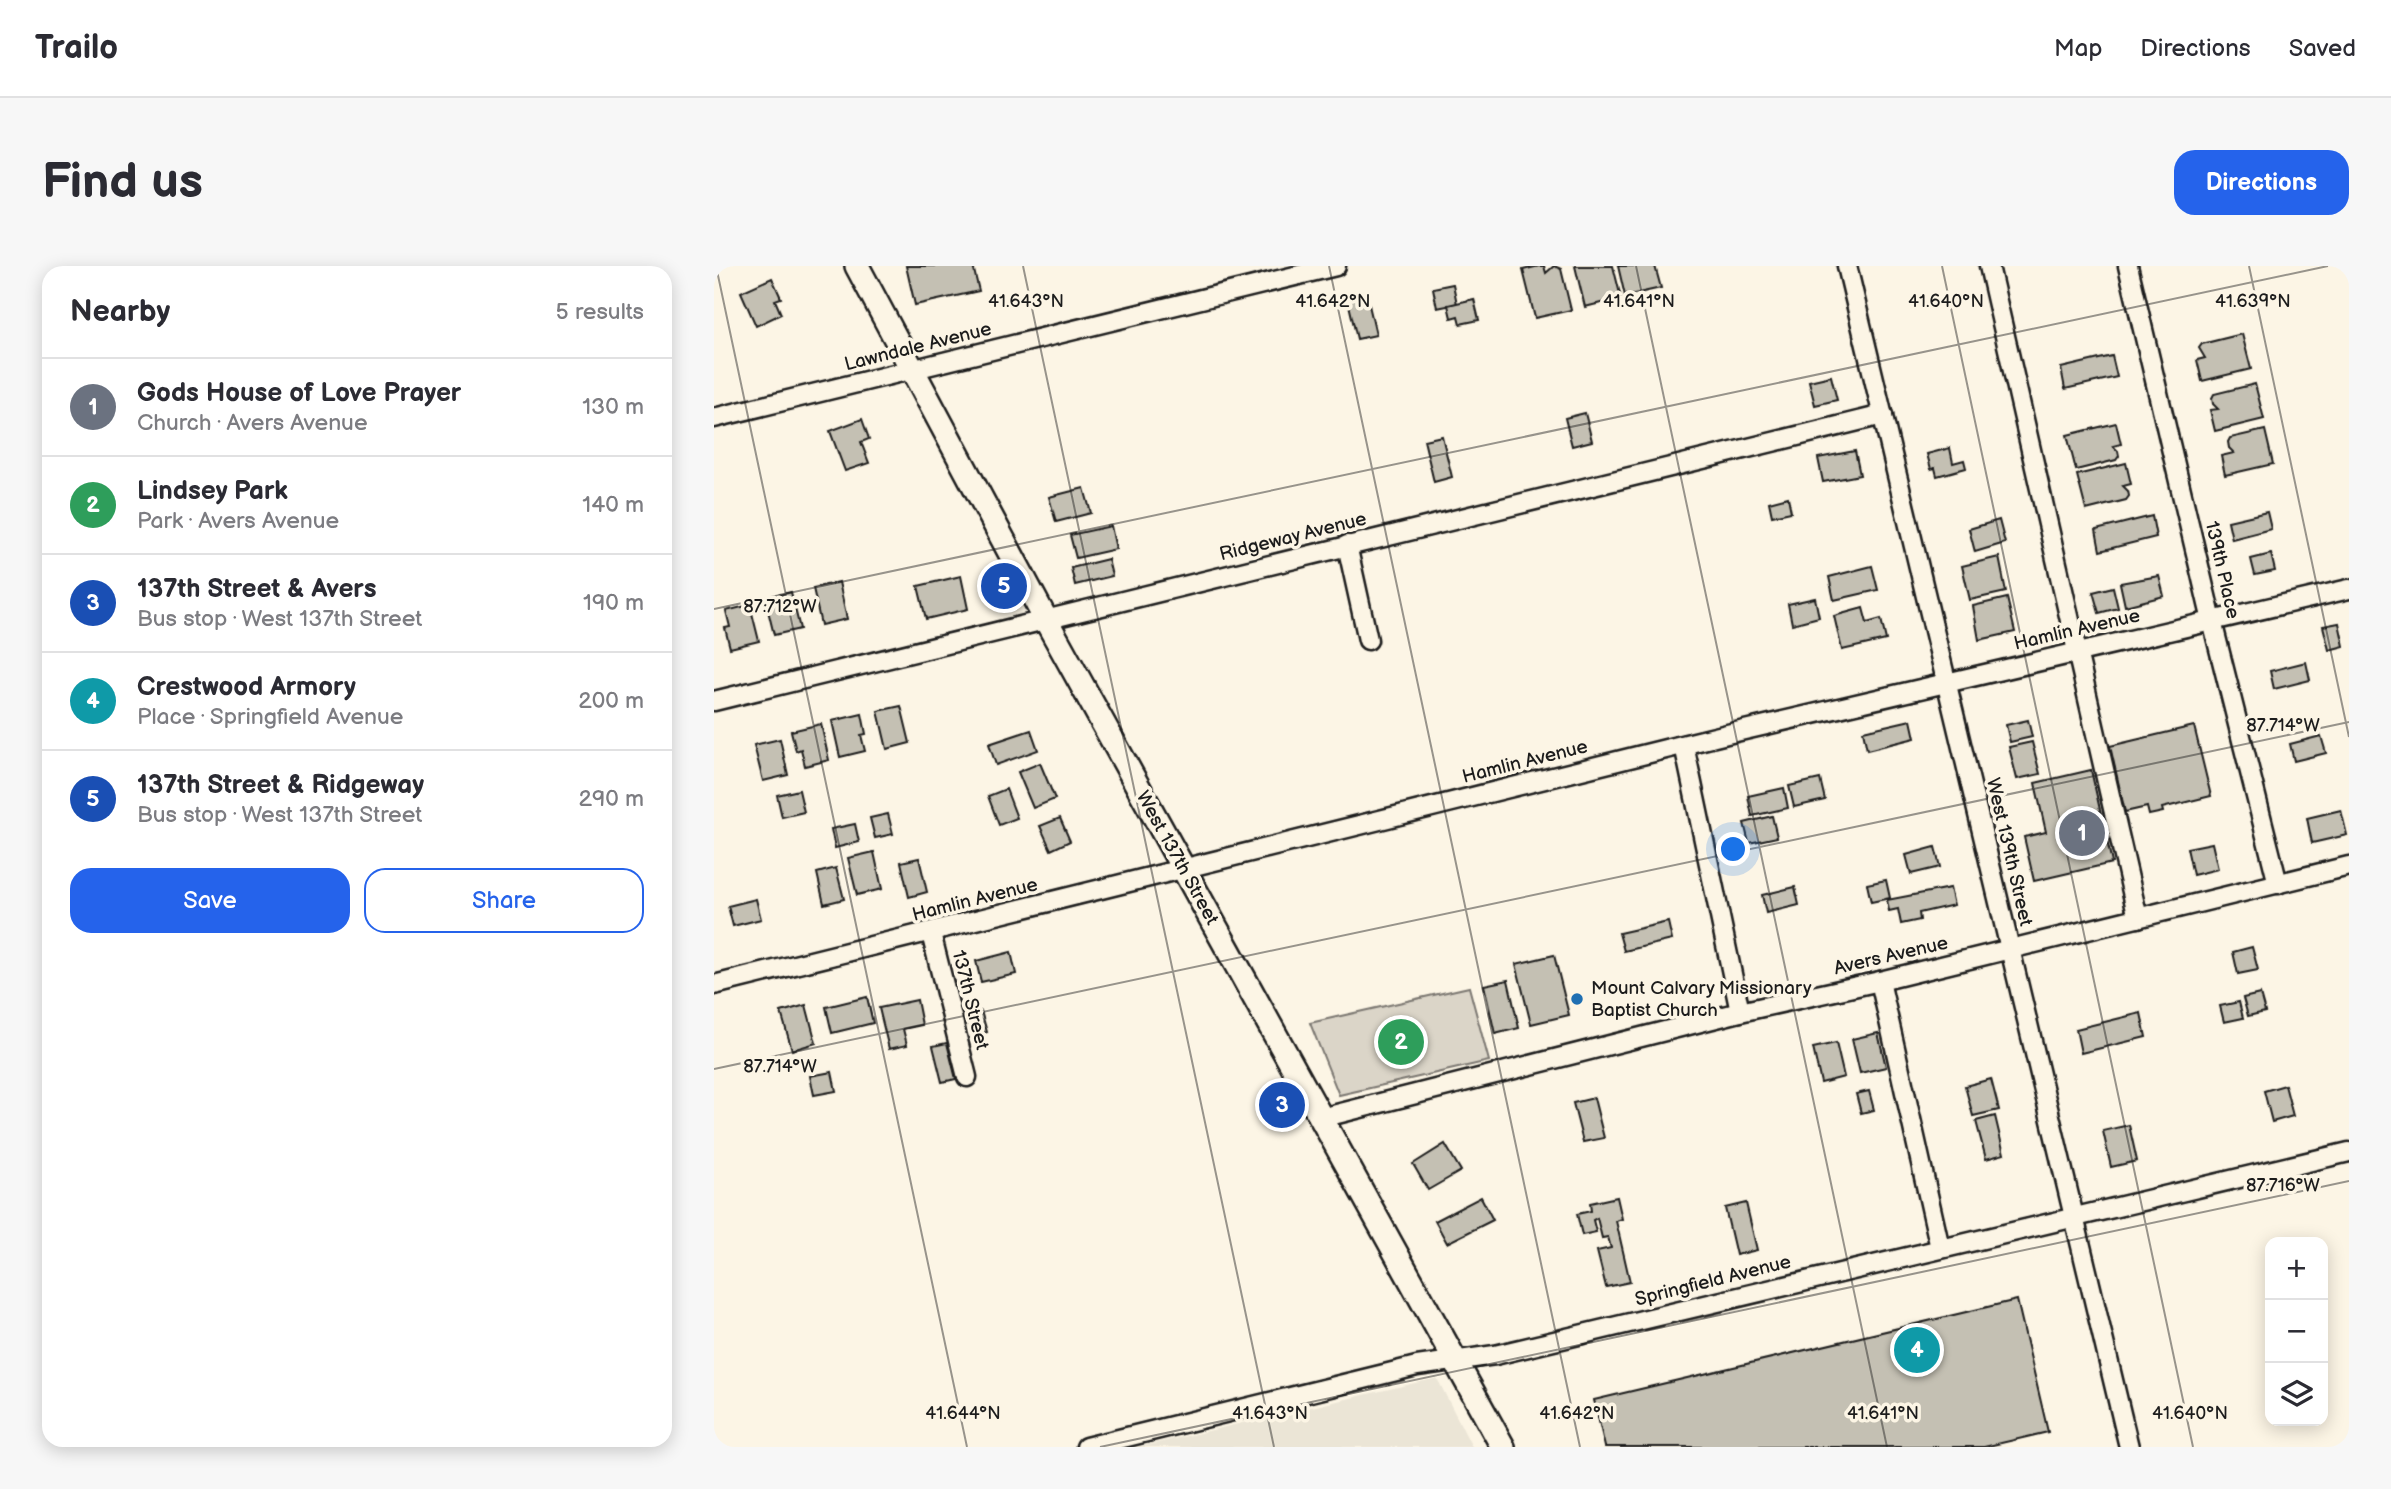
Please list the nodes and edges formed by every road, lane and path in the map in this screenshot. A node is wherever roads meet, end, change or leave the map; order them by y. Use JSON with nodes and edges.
{"nodes":[{"id":1,"x":857,"y":266,"type":"edge"},
{"id":2,"x":1336,"y":266,"type":"edge"},
{"id":3,"x":1847,"y":266,"type":"edge"},
{"id":4,"x":1989,"y":266,"type":"edge"},
{"id":5,"x":2128,"y":266,"type":"edge"},
{"id":6,"x":913,"y":370,"type":"junction"},
{"id":7,"x":1883,"y":415,"type":"junction"},
{"id":8,"x":714,"y":418,"type":"edge"},
{"id":9,"x":1347,"y":545,"type":"junction"},
{"id":10,"x":2349,"y":589,"type":"edge"},
{"id":11,"x":1046,"y":620,"type":"junction"},
{"id":12,"x":2212,"y":621,"type":"junction"},
{"id":13,"x":1368,"y":640,"type":"dead end"},
{"id":14,"x":2077,"y":652,"type":"junction"},
{"id":15,"x":1946,"y":681,"type":"junction"},
{"id":16,"x":714,"y":701,"type":"edge"},
{"id":17,"x":1684,"y":745,"type":"junction"},
{"id":18,"x":2349,"y":866,"type":"edge"},
{"id":19,"x":1182,"y":869,"type":"junction"},
{"id":20,"x":2278,"y":884,"type":"junction"},
{"id":21,"x":2138,"y":918,"type":"junction"},
{"id":22,"x":931,"y":933,"type":"junction"},
{"id":23,"x":2010,"y":949,"type":"junction"},
{"id":24,"x":1880,"y":981,"type":"junction"},
{"id":25,"x":714,"y":985,"type":"edge"},
{"id":26,"x":1740,"y":1012,"type":"junction"},
{"id":27,"x":967,"y":1077,"type":"dead end"},
{"id":28,"x":1321,"y":1118,"type":"junction"},
{"id":29,"x":2349,"y":1152,"type":"edge"},
{"id":30,"x":2074,"y":1216,"type":"junction"},
{"id":31,"x":1940,"y":1248,"type":"junction"},
{"id":32,"x":1455,"y":1361,"type":"junction"},
{"id":33,"x":1137,"y":1441,"type":"edge"},
{"id":34,"x":1086,"y":1447,"type":"edge"},
{"id":35,"x":1503,"y":1447,"type":"edge"},
{"id":36,"x":2129,"y":1447,"type":"edge"}],
"edges":[{"from":1,"to":6,"type":"main road","name":"West 137th Street"},
{"from":2,"to":6,"type":"street","name":"Lawndale Avenue"},
{"from":3,"to":7,"type":"street","name":"West 139th Street"},
{"from":4,"to":14,"type":"street"},
{"from":5,"to":12,"type":"street","name":"139th Place"},
{"from":6,"to":8,"type":"street","name":"Lawndale Avenue"},
{"from":6,"to":11,"type":"main road","name":"West 137th Street"},
{"from":7,"to":9,"type":"street","name":"Ridgeway Avenue"},
{"from":7,"to":15,"type":"street","name":"West 139th Street"},
{"from":9,"to":11,"type":"street","name":"Ridgeway Avenue"},
{"from":9,"to":13,"type":"street"},
{"from":10,"to":12,"type":"street","name":"Hamlin Avenue"},
{"from":11,"to":16,"type":"street","name":"Ridgeway Avenue"},
{"from":11,"to":19,"type":"main road","name":"West 137th Street"},
{"from":12,"to":14,"type":"street","name":"Hamlin Avenue"},
{"from":12,"to":20,"type":"street","name":"139th Place"},
{"from":14,"to":15,"type":"street","name":"Hamlin Avenue"},
{"from":14,"to":21,"type":"street"},
{"from":15,"to":17,"type":"street","name":"Hamlin Avenue"},
{"from":15,"to":23,"type":"street","name":"West 139th Street"},
{"from":17,"to":19,"type":"street","name":"Hamlin Avenue"},
{"from":17,"to":26,"type":"street"},
{"from":18,"to":20,"type":"street","name":"Avers Avenue"},
{"from":19,"to":22,"type":"street","name":"Hamlin Avenue"},
{"from":19,"to":28,"type":"main road","name":"West 137th Street"},
{"from":20,"to":21,"type":"street","name":"Avers Avenue"},
{"from":21,"to":23,"type":"street","name":"Avers Avenue"},
{"from":22,"to":25,"type":"street","name":"Hamlin Avenue"},
{"from":22,"to":27,"type":"street","name":"137th Street"},
{"from":23,"to":24,"type":"street","name":"Avers Avenue"},
{"from":23,"to":30,"type":"street","name":"West 139th Street"},
{"from":24,"to":26,"type":"street","name":"Avers Avenue"},
{"from":24,"to":31,"type":"street"},
{"from":26,"to":28,"type":"street","name":"Avers Avenue"},
{"from":28,"to":32,"type":"main road","name":"West 137th Street"},
{"from":29,"to":30,"type":"street","name":"Springfield Avenue"},
{"from":30,"to":31,"type":"street","name":"Springfield Avenue"},
{"from":30,"to":36,"type":"street","name":"West 139th Street"},
{"from":31,"to":32,"type":"street","name":"Springfield Avenue"},
{"from":32,"to":33,"type":"street","name":"Springfield Avenue"},
{"from":32,"to":35,"type":"main road","name":"West 137th Street"},
{"from":33,"to":34,"type":"street","name":"Springfield Avenue"}]}
